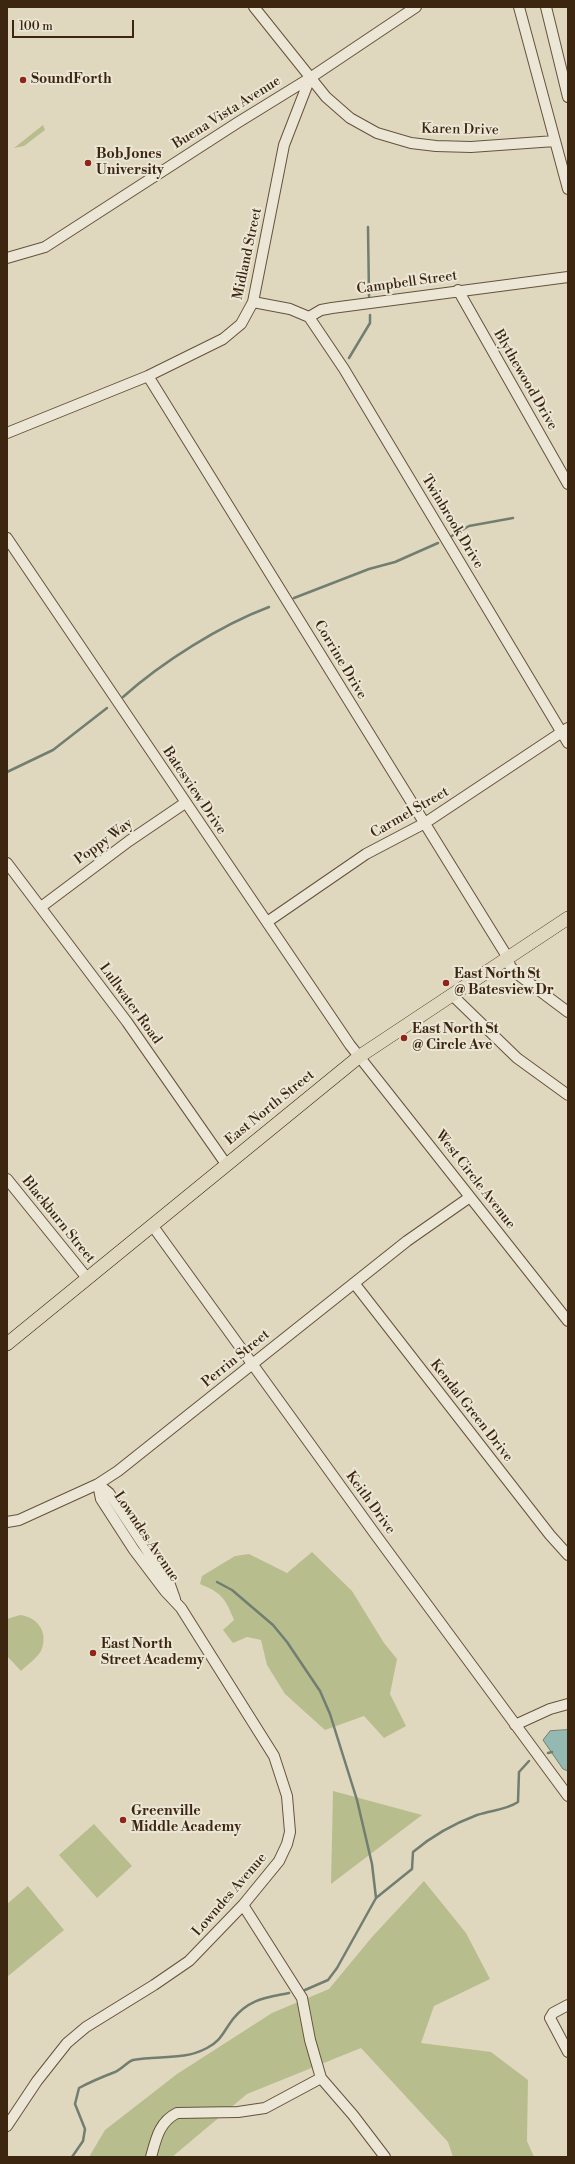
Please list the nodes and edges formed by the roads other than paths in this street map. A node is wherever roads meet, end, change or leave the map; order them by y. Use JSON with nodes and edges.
{"nodes":[{"id":1,"x":254,"y":7,"type":"edge"},
{"id":2,"x":416,"y":7,"type":"edge"},
{"id":3,"x":519,"y":7,"type":"edge"},
{"id":4,"x":546,"y":7,"type":"edge"},
{"id":5,"x":310,"y":78,"type":"junction"},
{"id":6,"x":568,"y":97,"type":"edge"},
{"id":7,"x":555,"y":141,"type":"junction"},
{"id":8,"x":565,"y":163,"type":"edge"},
{"id":9,"x":568,"y":189,"type":"edge"},
{"id":10,"x":7,"y":258,"type":"edge"},
{"id":11,"x":568,"y":277,"type":"edge"},
{"id":12,"x":458,"y":290,"type":"junction"},
{"id":13,"x":253,"y":302,"type":"junction"},
{"id":14,"x":309,"y":317,"type":"junction"},
{"id":15,"x":148,"y":376,"type":"junction"},
{"id":16,"x":7,"y":433,"type":"edge"},
{"id":17,"x":568,"y":484,"type":"edge"},
{"id":18,"x":7,"y":538,"type":"edge"},
{"id":19,"x":565,"y":730,"type":"edge"},
{"id":20,"x":568,"y":743,"type":"edge"},
{"id":21,"x":185,"y":802,"type":"junction"},
{"id":22,"x":424,"y":823,"type":"junction"},
{"id":23,"x":7,"y":863,"type":"edge"},
{"id":24,"x":41,"y":906,"type":"junction"},
{"id":25,"x":568,"y":918,"type":"edge"},
{"id":26,"x":267,"y":922,"type":"junction"},
{"id":27,"x":508,"y":958,"type":"junction"},
{"id":28,"x":452,"y":995,"type":"junction"},
{"id":29,"x":568,"y":1012,"type":"edge"},
{"id":30,"x":360,"y":1056,"type":"junction"},
{"id":31,"x":568,"y":1095,"type":"edge"},
{"id":32,"x":226,"y":1164,"type":"junction"},
{"id":33,"x":7,"y":1179,"type":"edge"},
{"id":34,"x":470,"y":1197,"type":"junction"},
{"id":35,"x":152,"y":1225,"type":"junction"},
{"id":36,"x":88,"y":1278,"type":"junction"},
{"id":37,"x":354,"y":1283,"type":"junction"},
{"id":38,"x":568,"y":1321,"type":"edge"},
{"id":39,"x":7,"y":1344,"type":"edge"},
{"id":40,"x":253,"y":1364,"type":"junction"},
{"id":41,"x":98,"y":1484,"type":"junction"},
{"id":42,"x":7,"y":1522,"type":"edge"},
{"id":43,"x":568,"y":1555,"type":"edge"},
{"id":44,"x":176,"y":1601,"type":"junction"},
{"id":45,"x":568,"y":1704,"type":"edge"},
{"id":46,"x":515,"y":1725,"type":"junction"},
{"id":47,"x":568,"y":1796,"type":"edge"},
{"id":48,"x":243,"y":1905,"type":"junction"},
{"id":49,"x":568,"y":2005,"type":"edge"},
{"id":50,"x":568,"y":2052,"type":"edge"},
{"id":51,"x":320,"y":2078,"type":"junction"},
{"id":52,"x":7,"y":2126,"type":"edge"},
{"id":53,"x":151,"y":2157,"type":"edge"},
{"id":54,"x":385,"y":2157,"type":"edge"}],
"edges":[{"from":1,"to":5,"type":"street","name":"Karen Drive"},
{"from":2,"to":5,"type":"street","name":"Buena Vista Avenue"},
{"from":3,"to":7,"type":"street"},
{"from":4,"to":6,"type":"street"},
{"from":5,"to":7,"type":"street","name":"Karen Drive"},
{"from":5,"to":10,"type":"street","name":"Buena Vista Avenue"},
{"from":5,"to":13,"type":"street","name":"Midland Street"},
{"from":7,"to":8,"type":"street"},
{"from":8,"to":9,"type":"street"},
{"from":11,"to":12,"type":"street","name":"Campbell Street"},
{"from":12,"to":14,"type":"street","name":"Campbell Street"},
{"from":12,"to":17,"type":"street","name":"Blythewood Drive"},
{"from":13,"to":14,"type":"street"},
{"from":13,"to":15,"type":"street","name":"Midland Street"},
{"from":14,"to":19,"type":"street","name":"Twinbrook Drive"},
{"from":15,"to":16,"type":"street","name":"Midland Street"},
{"from":15,"to":22,"type":"street","name":"Corrine Drive"},
{"from":18,"to":21,"type":"street","name":"Batesview Drive"},
{"from":19,"to":20,"type":"street","name":"Twinbrook Drive"},
{"from":19,"to":22,"type":"street","name":"Carmel Street"},
{"from":21,"to":24,"type":"street","name":"Poppy Way"},
{"from":21,"to":26,"type":"street","name":"Batesview Drive"},
{"from":22,"to":26,"type":"street","name":"Carmel Street"},
{"from":22,"to":27,"type":"street","name":"Corrine Drive"},
{"from":23,"to":24,"type":"street","name":"Lullwater Road"},
{"from":24,"to":32,"type":"street","name":"Lullwater Road"},
{"from":25,"to":27,"type":"main road","name":"East North Street"},
{"from":26,"to":30,"type":"street","name":"Batesview Drive"},
{"from":27,"to":28,"type":"main road","name":"East North Street"},
{"from":27,"to":29,"type":"street","name":"Corrine Drive"},
{"from":28,"to":30,"type":"main road","name":"East North Street"},
{"from":28,"to":31,"type":"street"},
{"from":30,"to":32,"type":"main road","name":"East North Street"},
{"from":30,"to":34,"type":"street","name":"West Circle Avenue"},
{"from":32,"to":35,"type":"main road","name":"East North Street"},
{"from":33,"to":36,"type":"street","name":"Blackburn Street"},
{"from":34,"to":37,"type":"street","name":"Perrin Street"},
{"from":34,"to":38,"type":"street","name":"West Circle Avenue"},
{"from":35,"to":36,"type":"main road","name":"East North Street"},
{"from":35,"to":40,"type":"street","name":"Keith Drive"},
{"from":36,"to":39,"type":"main road","name":"East North Street"},
{"from":37,"to":40,"type":"street","name":"Perrin Street"},
{"from":37,"to":43,"type":"street","name":"Kendal Green Drive"},
{"from":40,"to":41,"type":"street","name":"Perrin Street"},
{"from":40,"to":46,"type":"street","name":"Keith Drive"},
{"from":41,"to":42,"type":"street","name":"Perrin Street"},
{"from":41,"to":44,"type":"street","name":"Lowndes Avenue"},
{"from":41,"to":44,"type":"street","name":"Lowndes Avenue"},
{"from":44,"to":48,"type":"street","name":"Lowndes Avenue"},
{"from":45,"to":46,"type":"street"},
{"from":46,"to":47,"type":"street","name":"Keith Drive"},
{"from":48,"to":51,"type":"street"},
{"from":48,"to":52,"type":"street","name":"Lowndes Avenue"},
{"from":49,"to":50,"type":"street"},
{"from":51,"to":53,"type":"street"},
{"from":51,"to":54,"type":"street"}]}
